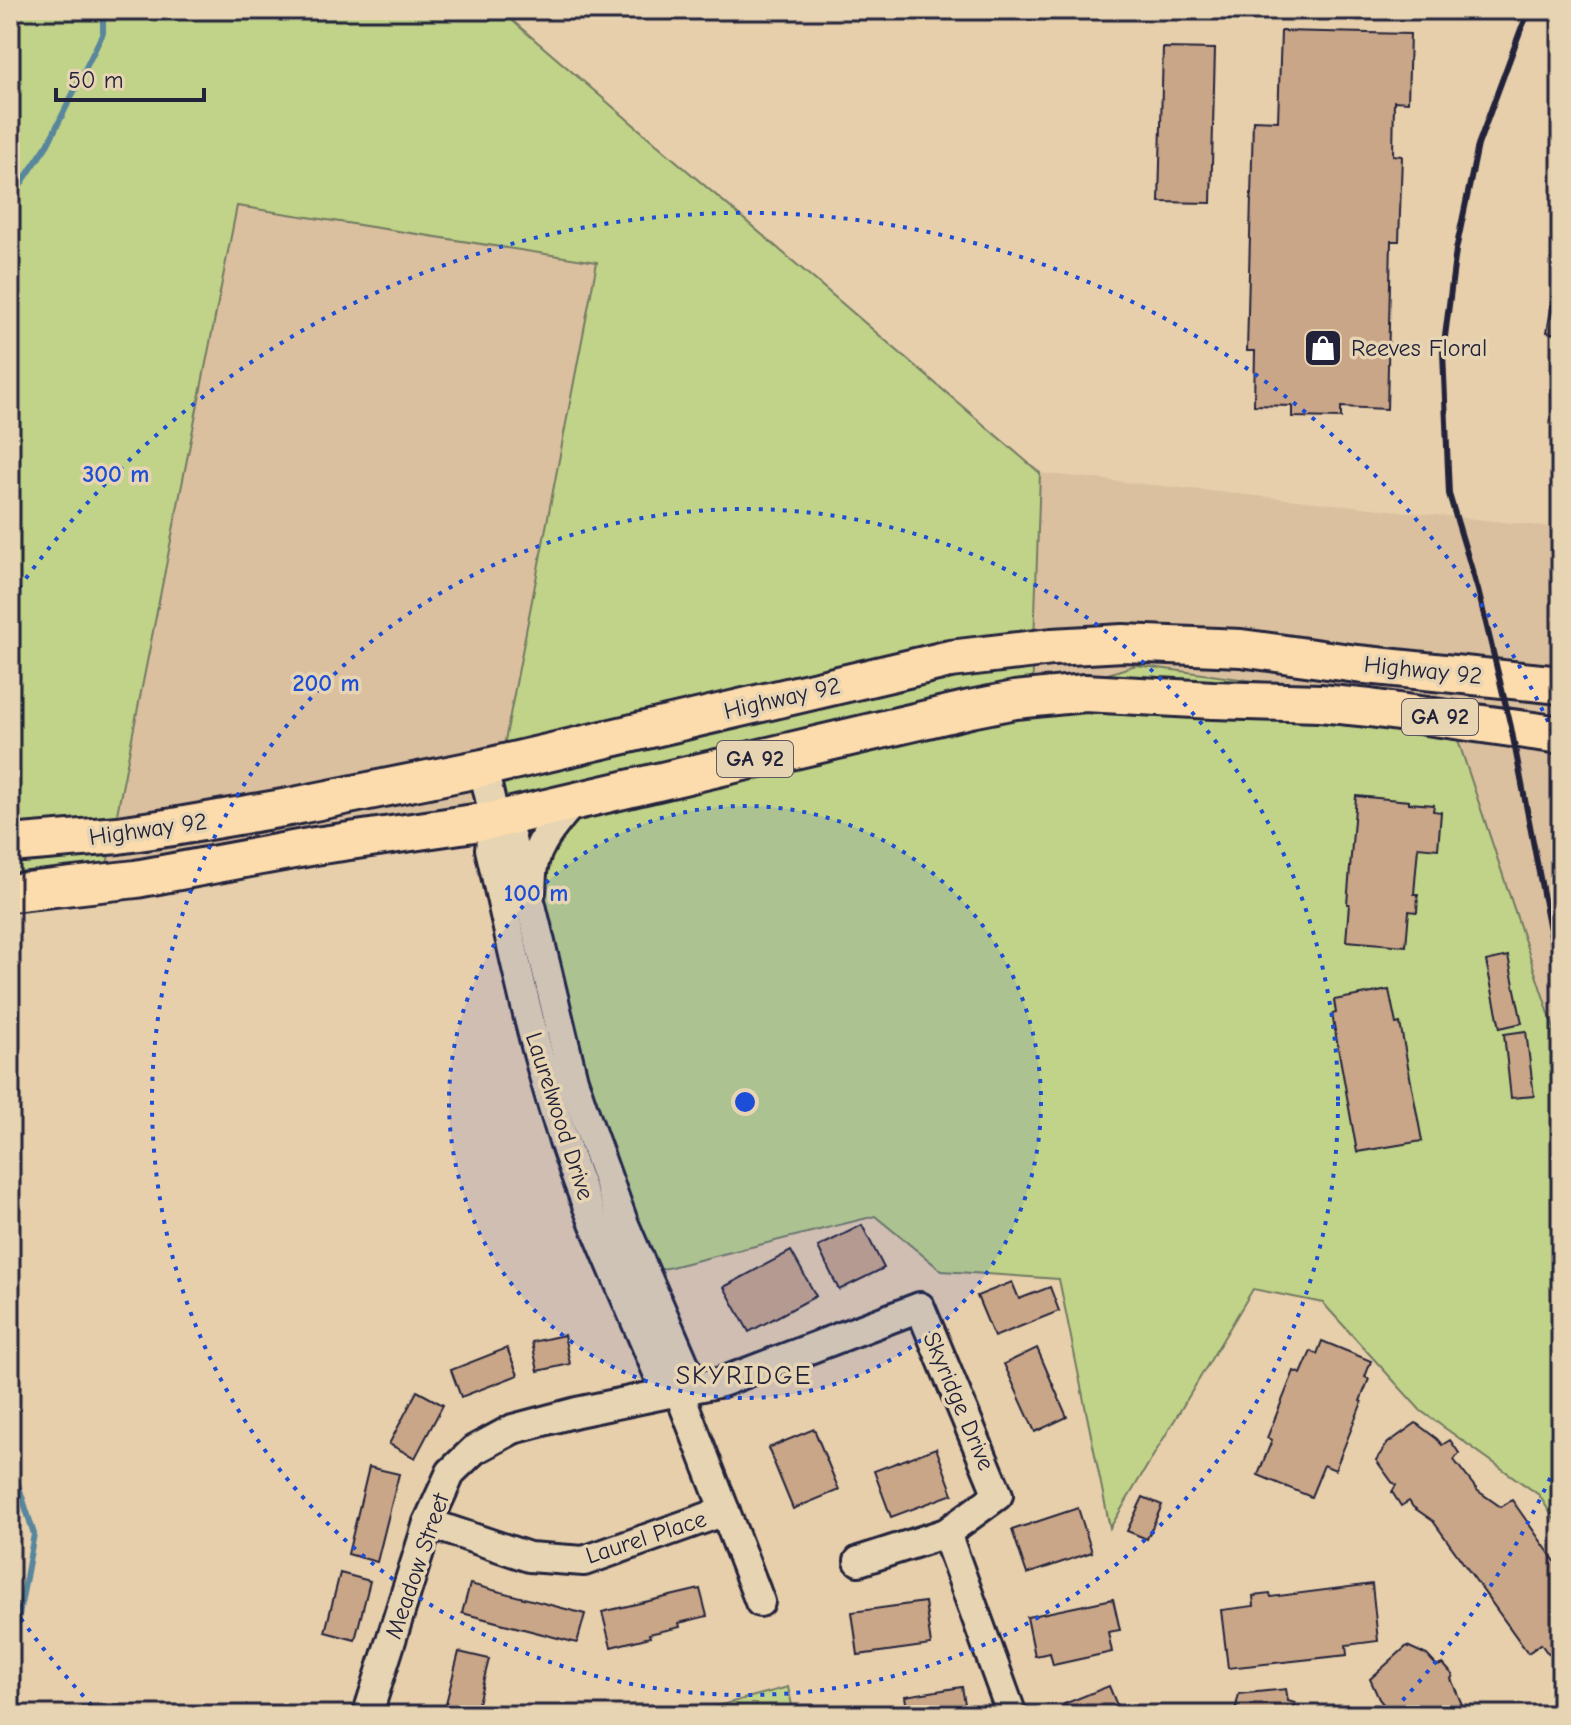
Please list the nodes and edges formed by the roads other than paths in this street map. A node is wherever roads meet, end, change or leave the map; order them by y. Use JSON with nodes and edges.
{"nodes":[{"id":1,"x":1320,"y":659,"type":"junction"},
{"id":2,"x":1561,"y":685,"type":"edge"},
{"id":3,"x":1320,"y":703,"type":"junction"},
{"id":4,"x":1561,"y":735,"type":"edge"},
{"id":5,"x":483,"y":768,"type":"junction"},
{"id":6,"x":574,"y":801,"type":"junction"},
{"id":7,"x":495,"y":820,"type":"junction"},
{"id":8,"x":10,"y":844,"type":"edge"},
{"id":9,"x":10,"y":893,"type":"edge"},
{"id":10,"x":531,"y":905,"type":"junction"},
{"id":11,"x":679,"y":1392,"type":"junction"},
{"id":12,"x":725,"y":1511,"type":"junction"},
{"id":13,"x":428,"y":1523,"type":"junction"},
{"id":14,"x":946,"y":1533,"type":"junction"},
{"id":15,"x":859,"y":1561,"type":"dead end"},
{"id":16,"x":760,"y":1602,"type":"dead end"},
{"id":17,"x":368,"y":1713,"type":"dead end"},
{"id":18,"x":1012,"y":1715,"type":"edge"}],
"edges":[{"from":1,"to":2,"type":"main road","name":"Highway 92","number":"GA 92"},
{"from":1,"to":3,"type":"main road"},
{"from":1,"to":5,"type":"main road","name":"Highway 92","number":"GA 92"},
{"from":3,"to":4,"type":"main road","name":"Highway 92","number":"GA 92"},
{"from":3,"to":6,"type":"main road","name":"Highway 92","number":"GA 92"},
{"from":5,"to":7,"type":"street","name":"Laurelwood Drive"},
{"from":5,"to":8,"type":"main road","name":"Highway 92","number":"GA 92"},
{"from":6,"to":7,"type":"main road","name":"Highway 92","number":"GA 92"},
{"from":6,"to":10,"type":"street","name":"Laurelwood Drive"},
{"from":7,"to":9,"type":"main road","name":"Highway 92","number":"GA 92"},
{"from":7,"to":10,"type":"street","name":"Laurelwood Drive"},
{"from":7,"to":11,"type":"street","name":"Laurelwood Drive"},
{"from":10,"to":11,"type":"street","name":"Laurelwood Drive"},
{"from":11,"to":12,"type":"street","name":"Laurelwood Drive"},
{"from":11,"to":13,"type":"street","name":"Meadow Street"},
{"from":11,"to":14,"type":"street","name":"Skyridge Drive"},
{"from":12,"to":13,"type":"street","name":"Laurel Place"},
{"from":12,"to":16,"type":"street","name":"Laurelwood Drive"},
{"from":13,"to":17,"type":"street","name":"Meadow Street"},
{"from":14,"to":15,"type":"street","name":"Skyridge Drive"},
{"from":14,"to":18,"type":"street"}]}
